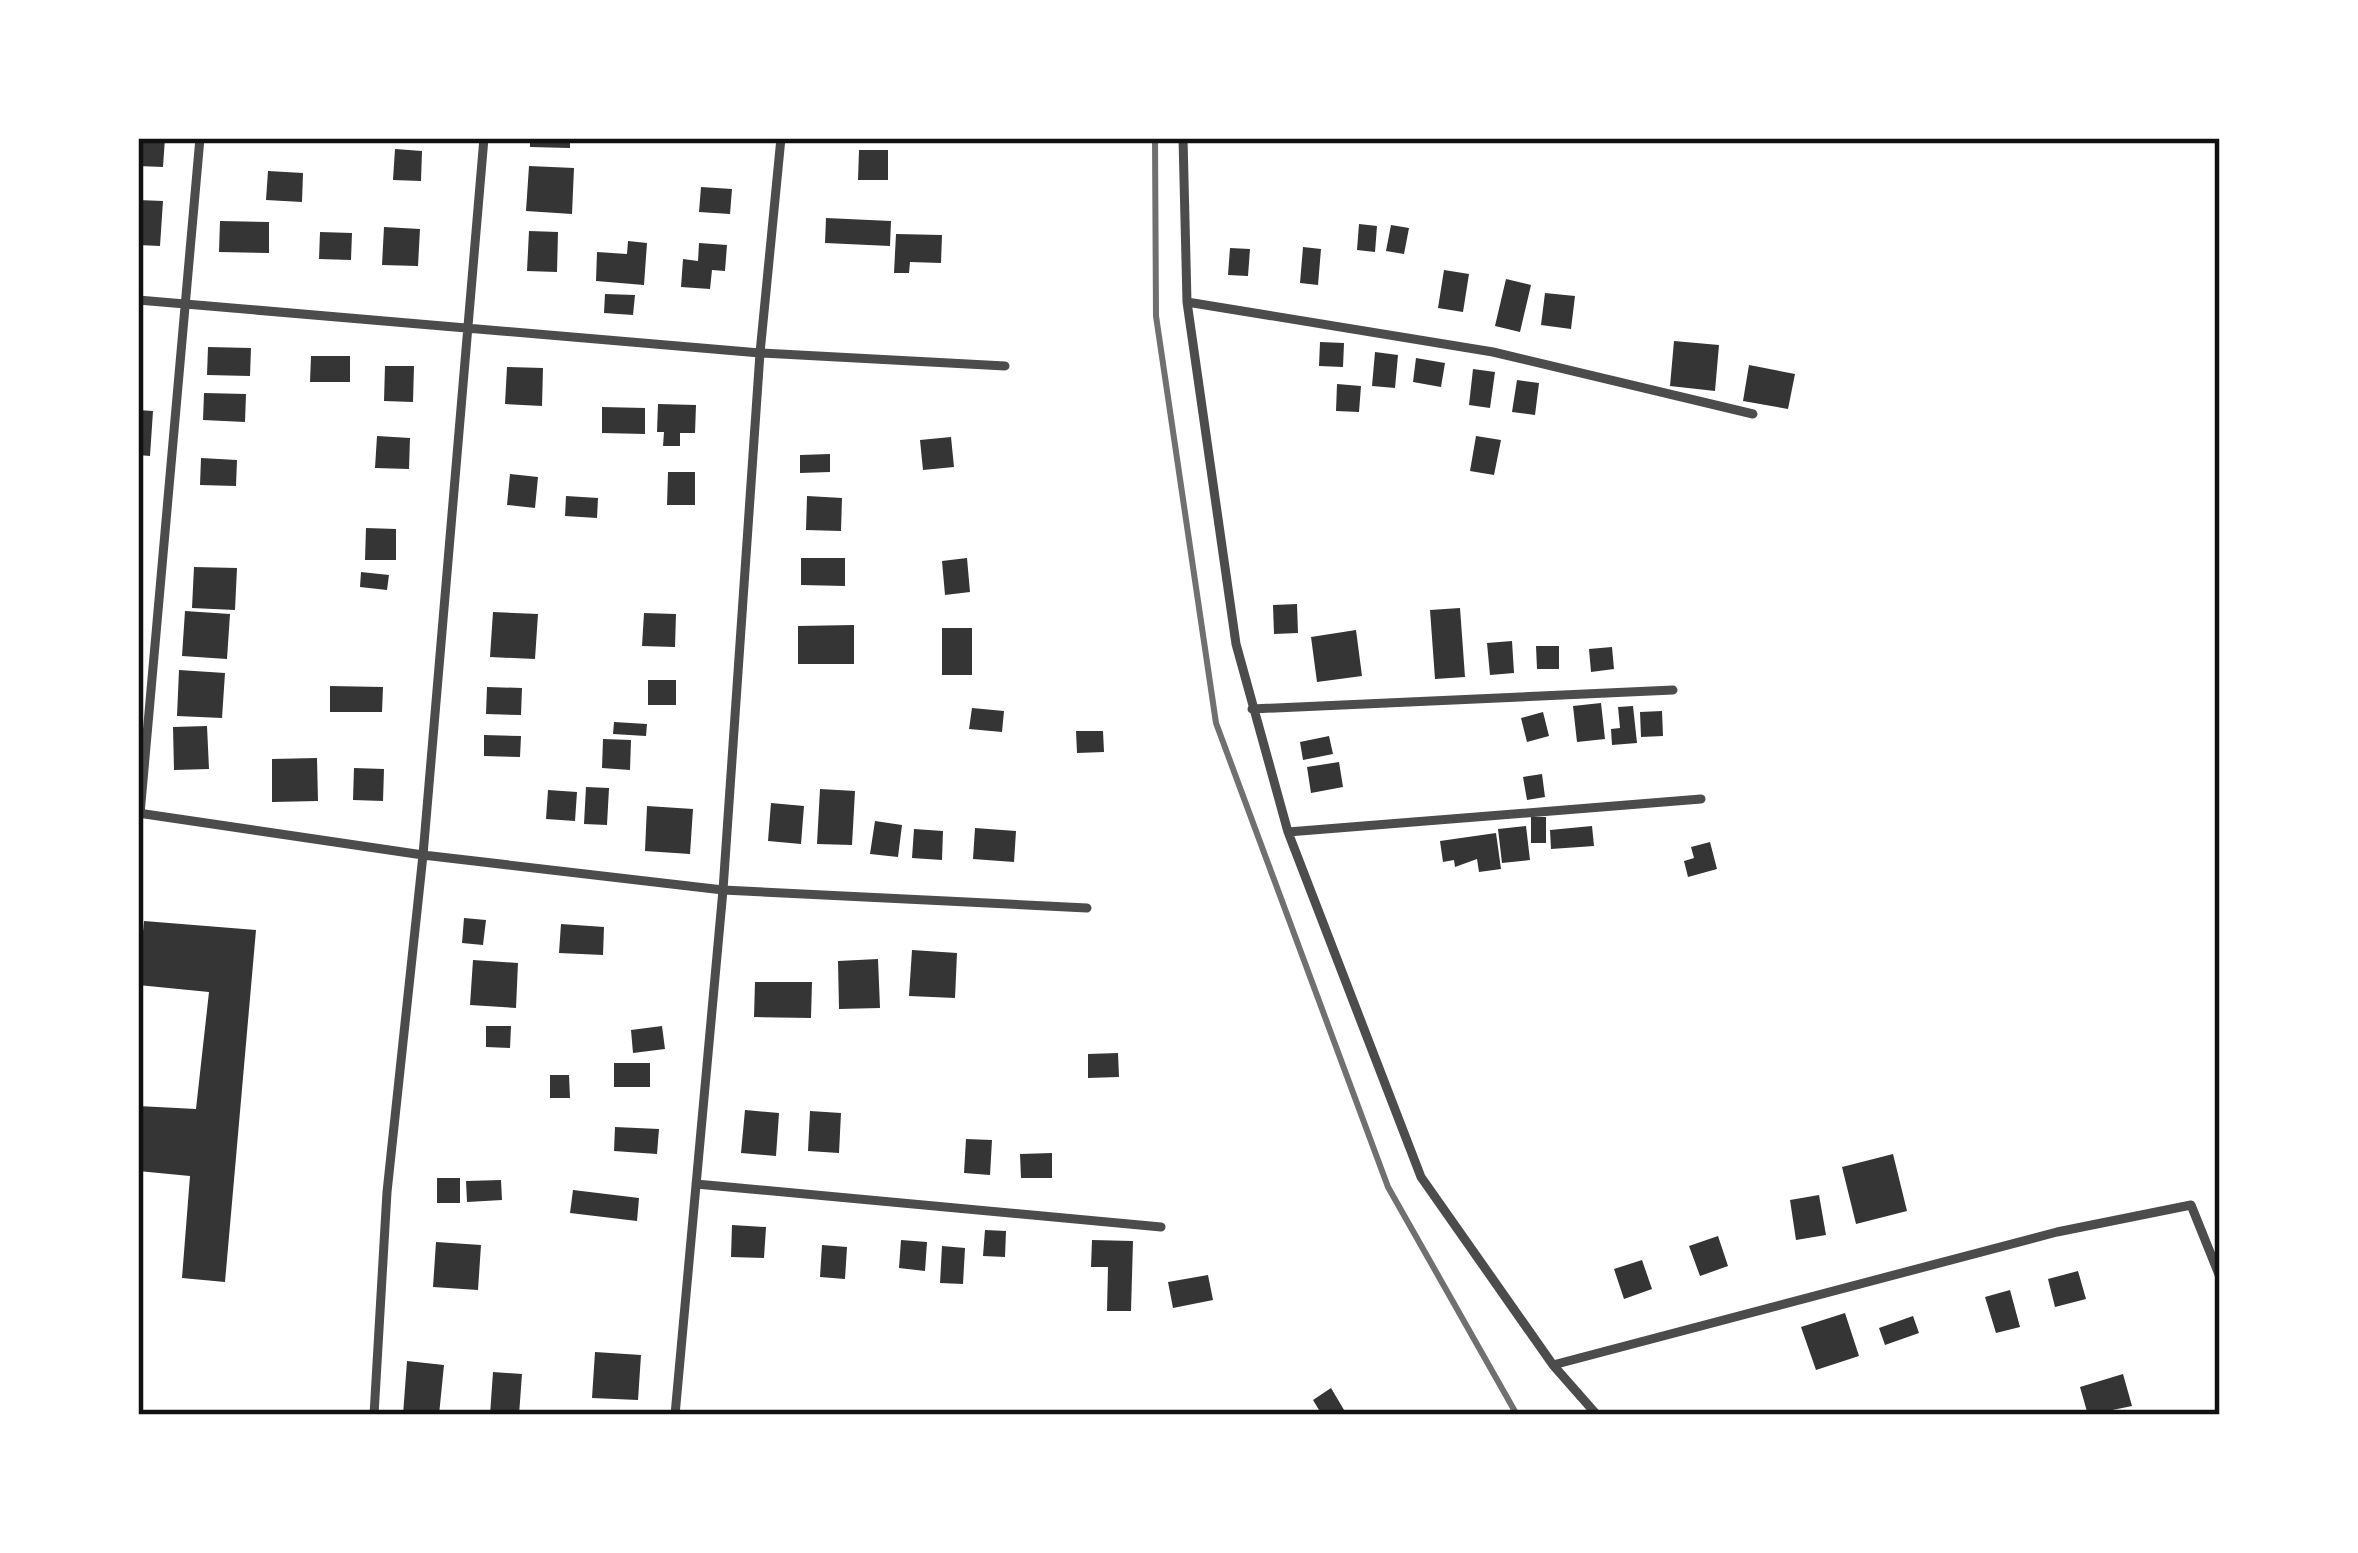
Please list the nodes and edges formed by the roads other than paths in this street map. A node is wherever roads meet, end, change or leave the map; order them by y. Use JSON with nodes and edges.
{"nodes":[{"id":1,"x":200,"y":138,"type":"edge"},
{"id":2,"x":484,"y":138,"type":"edge"},
{"id":3,"x":781,"y":138,"type":"edge"},
{"id":4,"x":1183,"y":138,"type":"edge"},
{"id":5,"x":138,"y":301,"type":"edge"},
{"id":6,"x":1187,"y":302,"type":"junction"},
{"id":7,"x":184,"y":304,"type":"junction"},
{"id":8,"x":468,"y":328,"type":"junction"},
{"id":9,"x":760,"y":353,"type":"junction"},
{"id":10,"x":1005,"y":366,"type":"dead end"},
{"id":11,"x":1753,"y":414,"type":"dead end"},
{"id":12,"x":1672,"y":690,"type":"dead end"},
{"id":13,"x":1252,"y":709,"type":"junction"},
{"id":14,"x":1701,"y":799,"type":"dead end"},
{"id":15,"x":139,"y":814,"type":"edge"},
{"id":16,"x":1288,"y":832,"type":"junction"},
{"id":17,"x":423,"y":855,"type":"junction"},
{"id":18,"x":723,"y":890,"type":"junction"},
{"id":19,"x":1087,"y":908,"type":"dead end"},
{"id":20,"x":696,"y":1184,"type":"junction"},
{"id":21,"x":1161,"y":1227,"type":"dead end"},
{"id":22,"x":2220,"y":1277,"type":"edge"},
{"id":23,"x":1553,"y":1365,"type":"junction"},
{"id":24,"x":374,"y":1415,"type":"edge"},
{"id":25,"x":675,"y":1415,"type":"edge"},
{"id":26,"x":1597,"y":1415,"type":"edge"}],
"edges":[{"from":1,"to":7,"type":"street"},
{"from":2,"to":8,"type":"street"},
{"from":3,"to":9,"type":"street"},
{"from":4,"to":6,"type":"street"},
{"from":5,"to":7,"type":"street"},
{"from":6,"to":11,"type":"street"},
{"from":6,"to":13,"type":"street"},
{"from":7,"to":8,"type":"street"},
{"from":7,"to":15,"type":"street"},
{"from":8,"to":9,"type":"street"},
{"from":8,"to":17,"type":"street"},
{"from":9,"to":10,"type":"street"},
{"from":9,"to":18,"type":"street"},
{"from":12,"to":13,"type":"street"},
{"from":13,"to":16,"type":"street"},
{"from":14,"to":16,"type":"street"},
{"from":15,"to":17,"type":"street"},
{"from":16,"to":23,"type":"street"},
{"from":17,"to":18,"type":"street"},
{"from":17,"to":24,"type":"street"},
{"from":18,"to":19,"type":"street"},
{"from":18,"to":20,"type":"street"},
{"from":20,"to":21,"type":"street"},
{"from":20,"to":25,"type":"street"},
{"from":22,"to":23,"type":"street"},
{"from":23,"to":26,"type":"street"}]}
